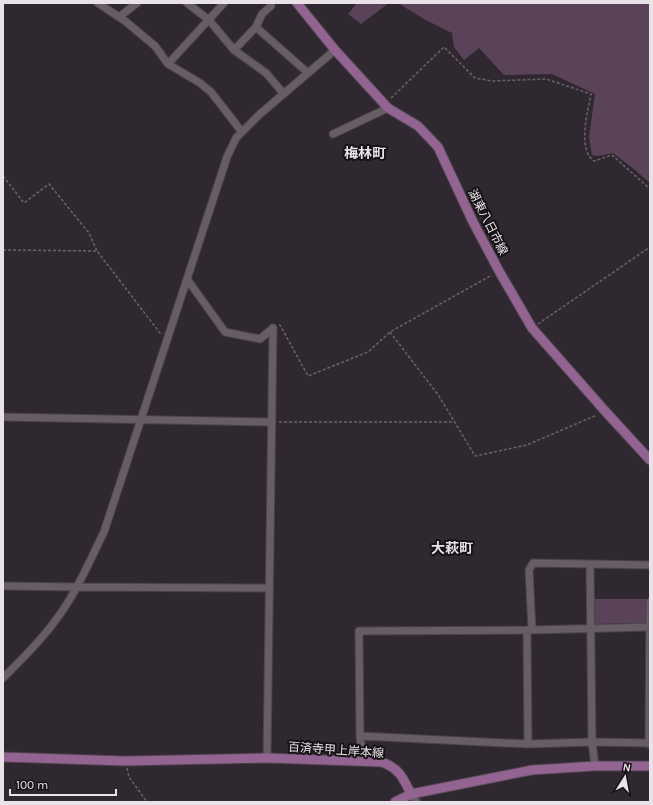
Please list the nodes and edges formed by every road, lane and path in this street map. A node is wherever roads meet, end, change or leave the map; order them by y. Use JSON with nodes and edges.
{"nodes":[{"id":1,"x":98,"y":3,"type":"edge"},
{"id":2,"x":137,"y":3,"type":"edge"},
{"id":3,"x":187,"y":3,"type":"edge"},
{"id":4,"x":224,"y":3,"type":"edge"},
{"id":5,"x":297,"y":3,"type":"edge"},
{"id":6,"x":270,"y":6,"type":"dead end"},
{"id":7,"x":119,"y":17,"type":"junction"},
{"id":8,"x":209,"y":20,"type":"junction"},
{"id":9,"x":256,"y":27,"type":"junction"},
{"id":10,"x":234,"y":50,"type":"junction"},
{"id":11,"x":336,"y":50,"type":"junction"},
{"id":12,"x":168,"y":64,"type":"junction"},
{"id":13,"x":308,"y":73,"type":"junction"},
{"id":14,"x":284,"y":94,"type":"junction"},
{"id":15,"x":386,"y":106,"type":"junction"},
{"id":16,"x":242,"y":132,"type":"junction"},
{"id":17,"x":333,"y":134,"type":"dead end"},
{"id":18,"x":3,"y":176,"type":"edge"},
{"id":19,"x":650,"y":189,"type":"edge"},
{"id":20,"x":650,"y":247,"type":"edge"},
{"id":21,"x":3,"y":250,"type":"edge"},
{"id":22,"x":97,"y":251,"type":"junction"},
{"id":23,"x":499,"y":271,"type":"junction"},
{"id":24,"x":187,"y":279,"type":"junction"},
{"id":25,"x":273,"y":328,"type":"junction"},
{"id":26,"x":532,"y":328,"type":"junction"},
{"id":27,"x":390,"y":332,"type":"junction"},
{"id":28,"x":168,"y":335,"type":"junction"},
{"id":29,"x":605,"y":411,"type":"junction"},
{"id":30,"x":3,"y":417,"type":"edge"},
{"id":31,"x":141,"y":420,"type":"junction"},
{"id":32,"x":272,"y":422,"type":"junction"},
{"id":33,"x":455,"y":422,"type":"junction"},
{"id":34,"x":650,"y":460,"type":"edge"},
{"id":35,"x":590,"y":564,"type":"junction"},
{"id":36,"x":650,"y":565,"type":"edge"},
{"id":37,"x":3,"y":586,"type":"edge"},
{"id":38,"x":77,"y":587,"type":"junction"},
{"id":39,"x":269,"y":588,"type":"junction"},
{"id":40,"x":650,"y":602,"type":"edge"},
{"id":41,"x":650,"y":627,"type":"edge"},
{"id":42,"x":590,"y":629,"type":"junction"},
{"id":43,"x":529,"y":630,"type":"junction"},
{"id":44,"x":3,"y":678,"type":"edge"},
{"id":45,"x":360,"y":736,"type":"junction"},
{"id":46,"x":592,"y":742,"type":"junction"},
{"id":47,"x":528,"y":744,"type":"junction"},
{"id":48,"x":649,"y":744,"type":"edge"},
{"id":49,"x":3,"y":757,"type":"edge"},
{"id":50,"x":267,"y":758,"type":"junction"},
{"id":51,"x":125,"y":761,"type":"junction"},
{"id":52,"x":363,"y":761,"type":"junction"},
{"id":53,"x":595,"y":766,"type":"junction"},
{"id":54,"x":650,"y":766,"type":"edge"},
{"id":55,"x":414,"y":798,"type":"edge"},
{"id":56,"x":147,"y":802,"type":"edge"},
{"id":57,"x":395,"y":802,"type":"edge"}],
"edges":[{"from":1,"to":7,"type":"street"},
{"from":2,"to":7,"type":"street"},
{"from":3,"to":8,"type":"street"},
{"from":4,"to":8,"type":"street"},
{"from":5,"to":11,"type":"main road","name":"湖東八日市線"},
{"from":6,"to":9,"type":"street"},
{"from":7,"to":12,"type":"street"},
{"from":8,"to":10,"type":"street"},
{"from":8,"to":12,"type":"street"},
{"from":9,"to":10,"type":"street"},
{"from":9,"to":13,"type":"street"},
{"from":10,"to":14,"type":"street"},
{"from":11,"to":13,"type":"street"},
{"from":11,"to":15,"type":"main road","name":"湖東八日市線"},
{"from":12,"to":16,"type":"street"},
{"from":13,"to":14,"type":"street"},
{"from":14,"to":16,"type":"street"},
{"from":15,"to":17,"type":"street"},
{"from":15,"to":19,"type":"path"},
{"from":15,"to":23,"type":"main road","name":"湖東八日市線"},
{"from":16,"to":24,"type":"street"},
{"from":18,"to":22,"type":"path"},
{"from":20,"to":26,"type":"path"},
{"from":21,"to":22,"type":"path"},
{"from":22,"to":28,"type":"path"},
{"from":23,"to":26,"type":"main road","name":"湖東八日市線"},
{"from":23,"to":27,"type":"path"},
{"from":24,"to":25,"type":"street"},
{"from":24,"to":28,"type":"street"},
{"from":25,"to":27,"type":"path"},
{"from":25,"to":32,"type":"street"},
{"from":26,"to":29,"type":"main road","name":"湖東八日市線"},
{"from":27,"to":33,"type":"path"},
{"from":28,"to":31,"type":"street"},
{"from":29,"to":33,"type":"path"},
{"from":29,"to":34,"type":"main road","name":"湖東八日市線"},
{"from":30,"to":31,"type":"street"},
{"from":31,"to":32,"type":"street"},
{"from":31,"to":38,"type":"street"},
{"from":32,"to":33,"type":"path"},
{"from":32,"to":39,"type":"street"},
{"from":35,"to":36,"type":"street"},
{"from":35,"to":42,"type":"street"},
{"from":35,"to":43,"type":"street"},
{"from":37,"to":38,"type":"street"},
{"from":38,"to":39,"type":"street"},
{"from":38,"to":44,"type":"street"},
{"from":39,"to":50,"type":"street"},
{"from":40,"to":41,"type":"street"},
{"from":41,"to":42,"type":"street"},
{"from":41,"to":48,"type":"street"},
{"from":42,"to":43,"type":"street"},
{"from":42,"to":46,"type":"street"},
{"from":43,"to":45,"type":"street"},
{"from":43,"to":47,"type":"street"},
{"from":45,"to":47,"type":"street"},
{"from":45,"to":52,"type":"street"},
{"from":46,"to":47,"type":"street"},
{"from":46,"to":48,"type":"street"},
{"from":46,"to":53,"type":"street"},
{"from":49,"to":51,"type":"main road","name":"百済寺甲上岸本線"},
{"from":50,"to":51,"type":"main road","name":"百済寺甲上岸本線"},
{"from":50,"to":52,"type":"main road","name":"百済寺甲上岸本線"},
{"from":51,"to":56,"type":"path"},
{"from":52,"to":55,"type":"main road","name":"百済寺甲上岸本線"},
{"from":53,"to":54,"type":"main road"},
{"from":53,"to":55,"type":"main road"},
{"from":55,"to":57,"type":"main road"}]}
